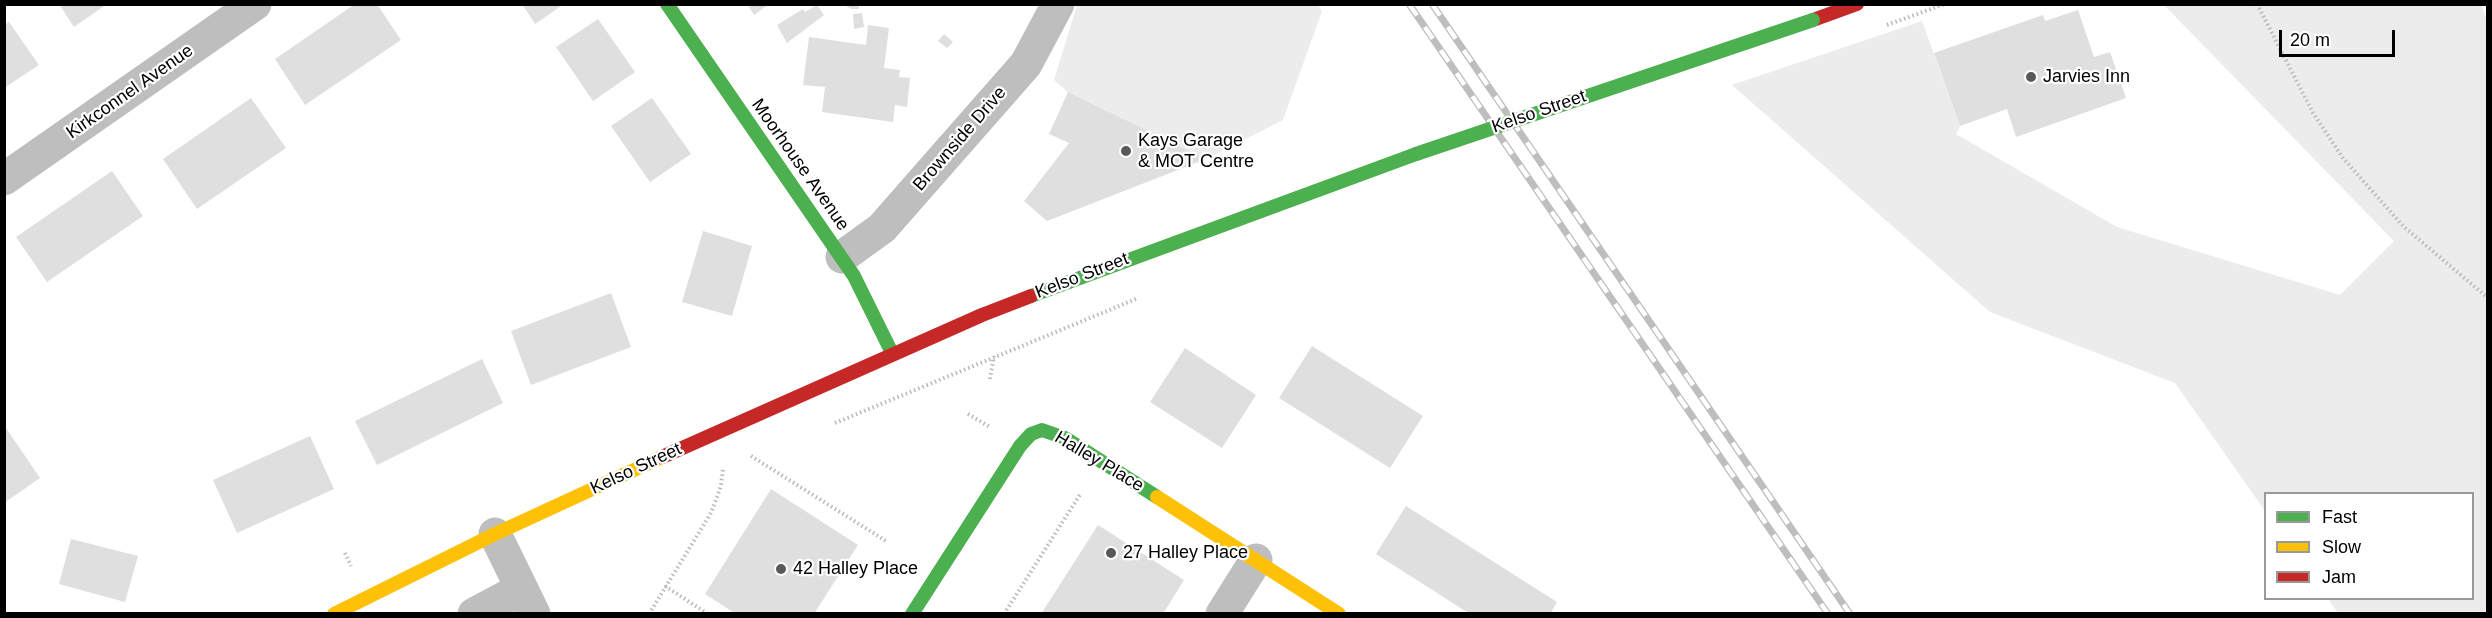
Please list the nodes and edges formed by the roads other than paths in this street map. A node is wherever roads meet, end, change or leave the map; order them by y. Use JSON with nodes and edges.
{"nodes":[{"id":1,"x":255,"y":4,"type":"edge"},
{"id":2,"x":668,"y":4,"type":"edge"},
{"id":3,"x":1058,"y":4,"type":"edge"},
{"id":4,"x":1857,"y":4,"type":"edge"},
{"id":5,"x":4,"y":179,"type":"edge"},
{"id":6,"x":842,"y":257,"type":"junction"},
{"id":7,"x":892,"y":353,"type":"junction"},
{"id":8,"x":495,"y":534,"type":"junction"},
{"id":9,"x":1256,"y":560,"type":"junction"},
{"id":10,"x":528,"y":601,"type":"edge"},
{"id":11,"x":334,"y":614,"type":"edge"},
{"id":12,"x":474,"y":614,"type":"edge"},
{"id":13,"x":912,"y":614,"type":"edge"},
{"id":14,"x":1222,"y":614,"type":"edge"},
{"id":15,"x":1339,"y":614,"type":"edge"}],
"edges":[{"from":1,"to":5,"type":"street","name":"Kirkconnel Avenue"},
{"from":2,"to":6,"type":"street","name":"Moorhouse Avenue"},
{"from":3,"to":6,"type":"street","name":"Brownside Drive"},
{"from":4,"to":7,"type":"street","name":"Kelso Street","bridge":true},
{"from":6,"to":7,"type":"street","name":"Moorhouse Avenue"},
{"from":7,"to":8,"type":"street","name":"Kelso Street"},
{"from":8,"to":10,"type":"street"},
{"from":8,"to":11,"type":"street","name":"Kelso Street"},
{"from":9,"to":13,"type":"street","name":"Halley Place"},
{"from":9,"to":14,"type":"street"},
{"from":9,"to":15,"type":"street","name":"Halley Place"},
{"from":10,"to":12,"type":"street"}]}
